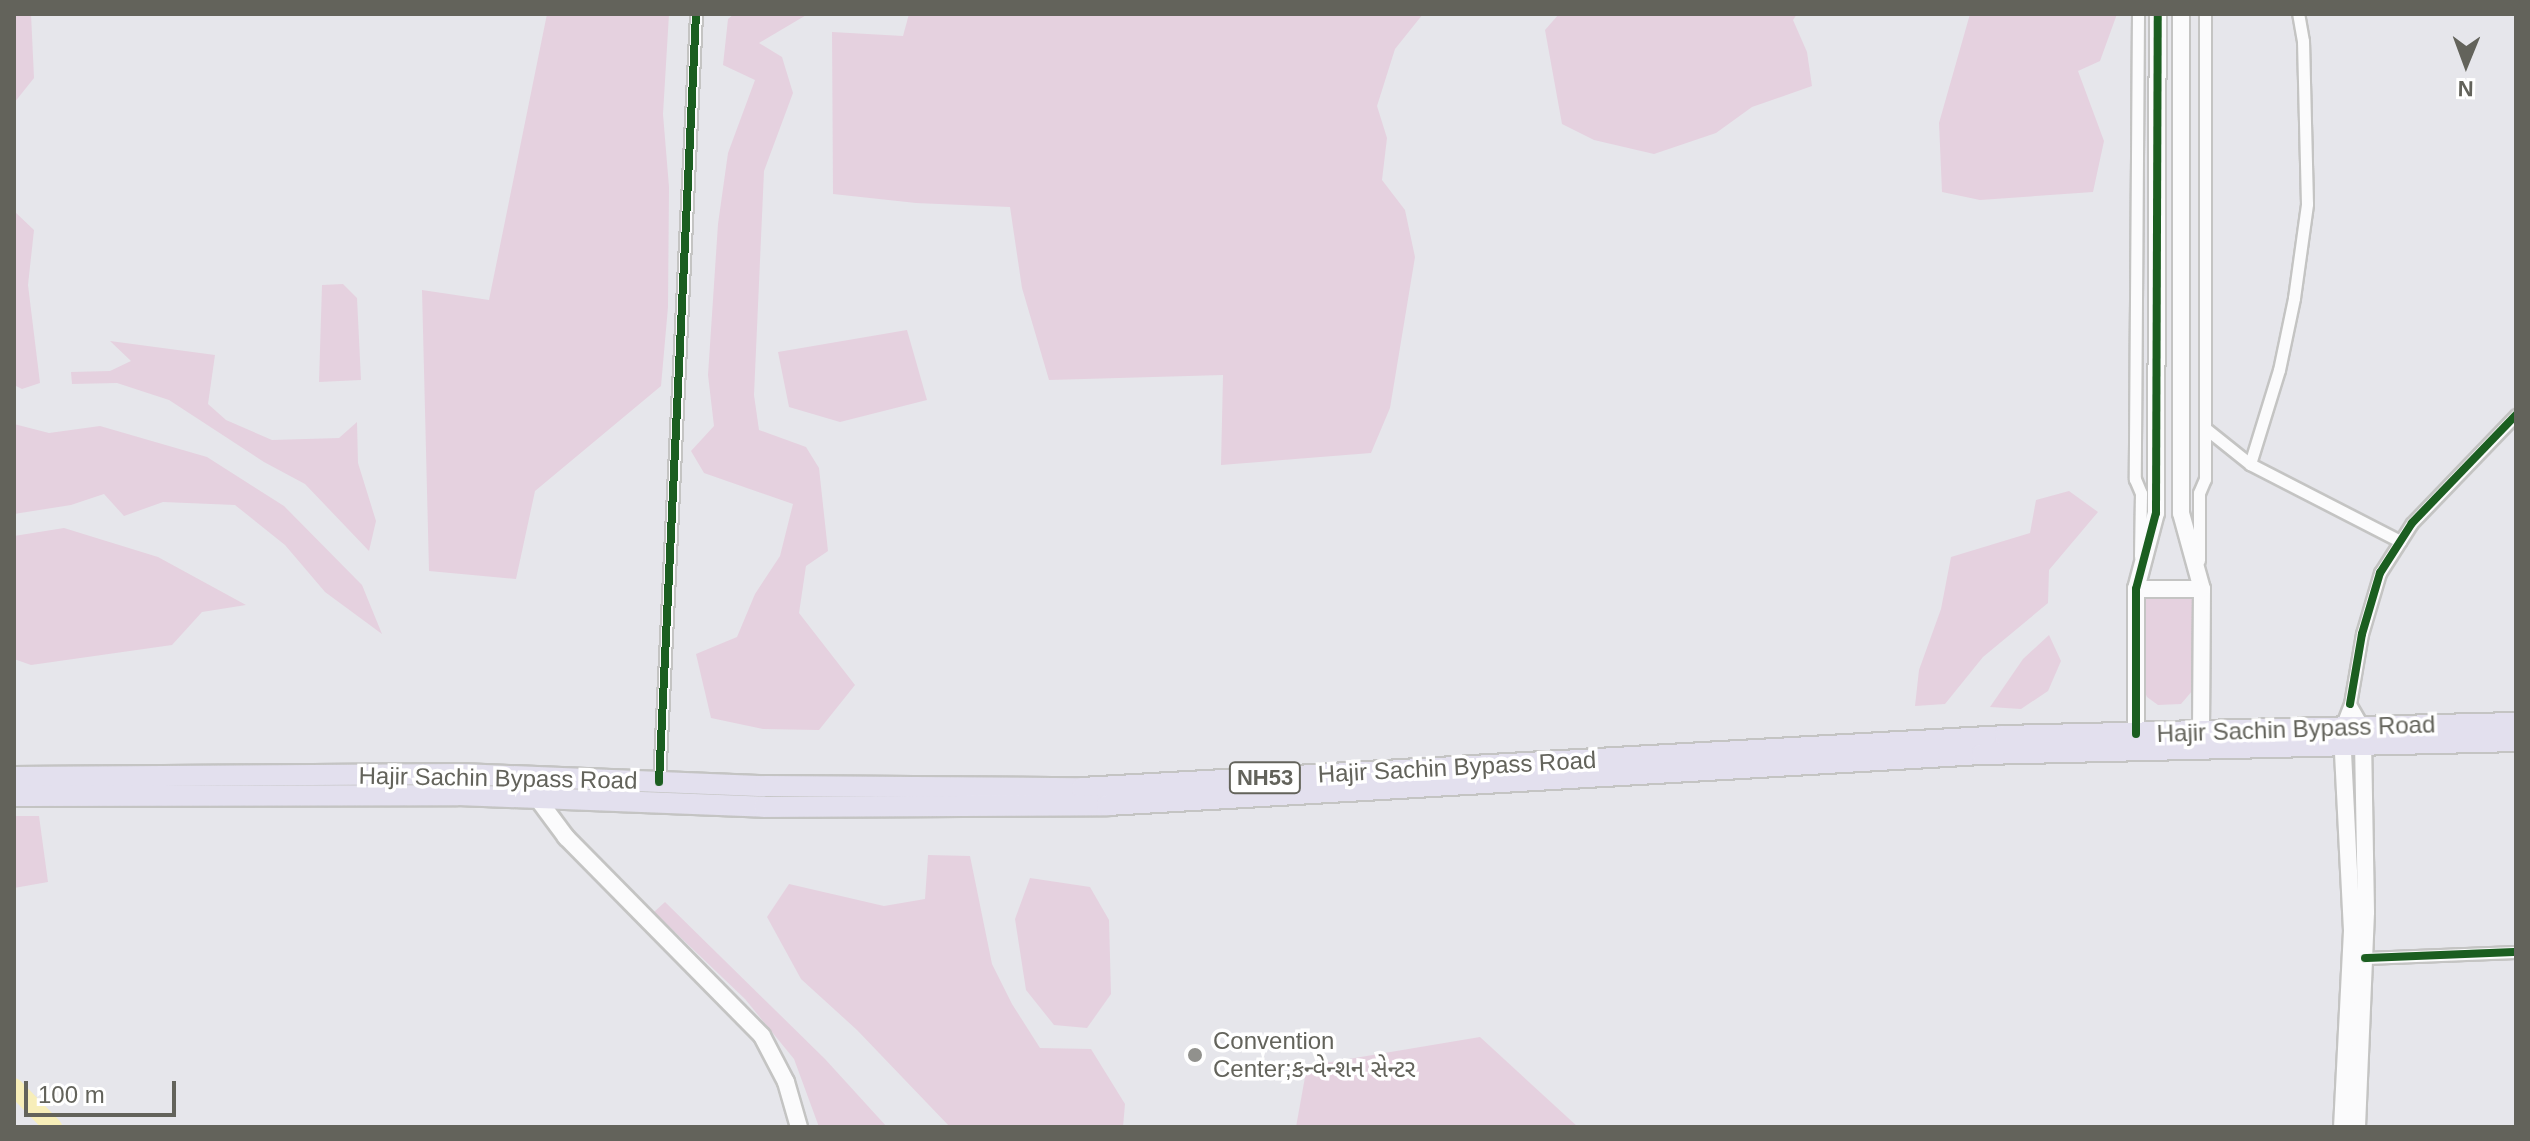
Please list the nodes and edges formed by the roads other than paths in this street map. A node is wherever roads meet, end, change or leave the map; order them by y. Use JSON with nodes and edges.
{"nodes":[{"id":1,"x":696,"y":14,"type":"edge"},
{"id":2,"x":2138,"y":14,"type":"edge"},
{"id":3,"x":2158,"y":14,"type":"edge"},
{"id":4,"x":2181,"y":14,"type":"edge"},
{"id":5,"x":2205,"y":14,"type":"edge"},
{"id":6,"x":2298,"y":14,"type":"edge"},
{"id":7,"x":2516,"y":415,"type":"edge"},
{"id":8,"x":2205,"y":428,"type":"junction"},
{"id":9,"x":2250,"y":464,"type":"junction"},
{"id":10,"x":2400,"y":541,"type":"junction"},
{"id":11,"x":2138,"y":583,"type":"junction"},
{"id":12,"x":2201,"y":584,"type":"junction"},
{"id":13,"x":2350,"y":704,"type":"junction"},
{"id":14,"x":2516,"y":723,"type":"edge"},
{"id":15,"x":2201,"y":733,"type":"junction"},
{"id":16,"x":2136,"y":734,"type":"junction"},
{"id":17,"x":2352,"y":735,"type":"junction"},
{"id":18,"x":2516,"y":741,"type":"edge"},
{"id":19,"x":14,"y":777,"type":"edge"},
{"id":20,"x":659,"y":782,"type":"junction"},
{"id":21,"x":14,"y":796,"type":"edge"},
{"id":22,"x":537,"y":798,"type":"junction"},
{"id":23,"x":2516,"y":952,"type":"edge"},
{"id":24,"x":2365,"y":958,"type":"junction"},
{"id":25,"x":799,"y":1127,"type":"edge"},
{"id":26,"x":2342,"y":1127,"type":"edge"},
{"id":27,"x":2357,"y":1127,"type":"edge"}],
"edges":[{"from":1,"to":20,"type":"street"},
{"from":2,"to":11,"type":"street"},
{"from":3,"to":11,"type":"street"},
{"from":4,"to":12,"type":"street"},
{"from":5,"to":8,"type":"street"},
{"from":6,"to":9,"type":"street"},
{"from":7,"to":10,"type":"street"},
{"from":8,"to":9,"type":"street"},
{"from":8,"to":12,"type":"street"},
{"from":9,"to":10,"type":"street"},
{"from":10,"to":13,"type":"street"},
{"from":11,"to":12,"type":"street"},
{"from":11,"to":16,"type":"street"},
{"from":12,"to":15,"type":"street"},
{"from":13,"to":17,"type":"street"},
{"from":13,"to":17,"type":"street"},
{"from":14,"to":17,"type":"highway","name":"Hajir Sachin Bypass Road","number":"NH53"},
{"from":15,"to":16,"type":"highway","name":"Hajir Sachin Bypass Road","number":"NH53"},
{"from":15,"to":17,"type":"highway","name":"Hajir Sachin Bypass Road","number":"NH53"},
{"from":16,"to":20,"type":"highway","name":"Hajir Sachin Bypass Road","number":"NH53"},
{"from":17,"to":18,"type":"highway","number":"NH53"},
{"from":17,"to":22,"type":"highway","number":"NH53"},
{"from":17,"to":24,"type":"street"},
{"from":17,"to":26,"type":"street"},
{"from":19,"to":20,"type":"highway","name":"Hajir Sachin Bypass Road","number":"NH53"},
{"from":21,"to":22,"type":"highway","number":"NH53"},
{"from":22,"to":25,"type":"street"},
{"from":23,"to":24,"type":"street"},
{"from":24,"to":27,"type":"street"}]}
